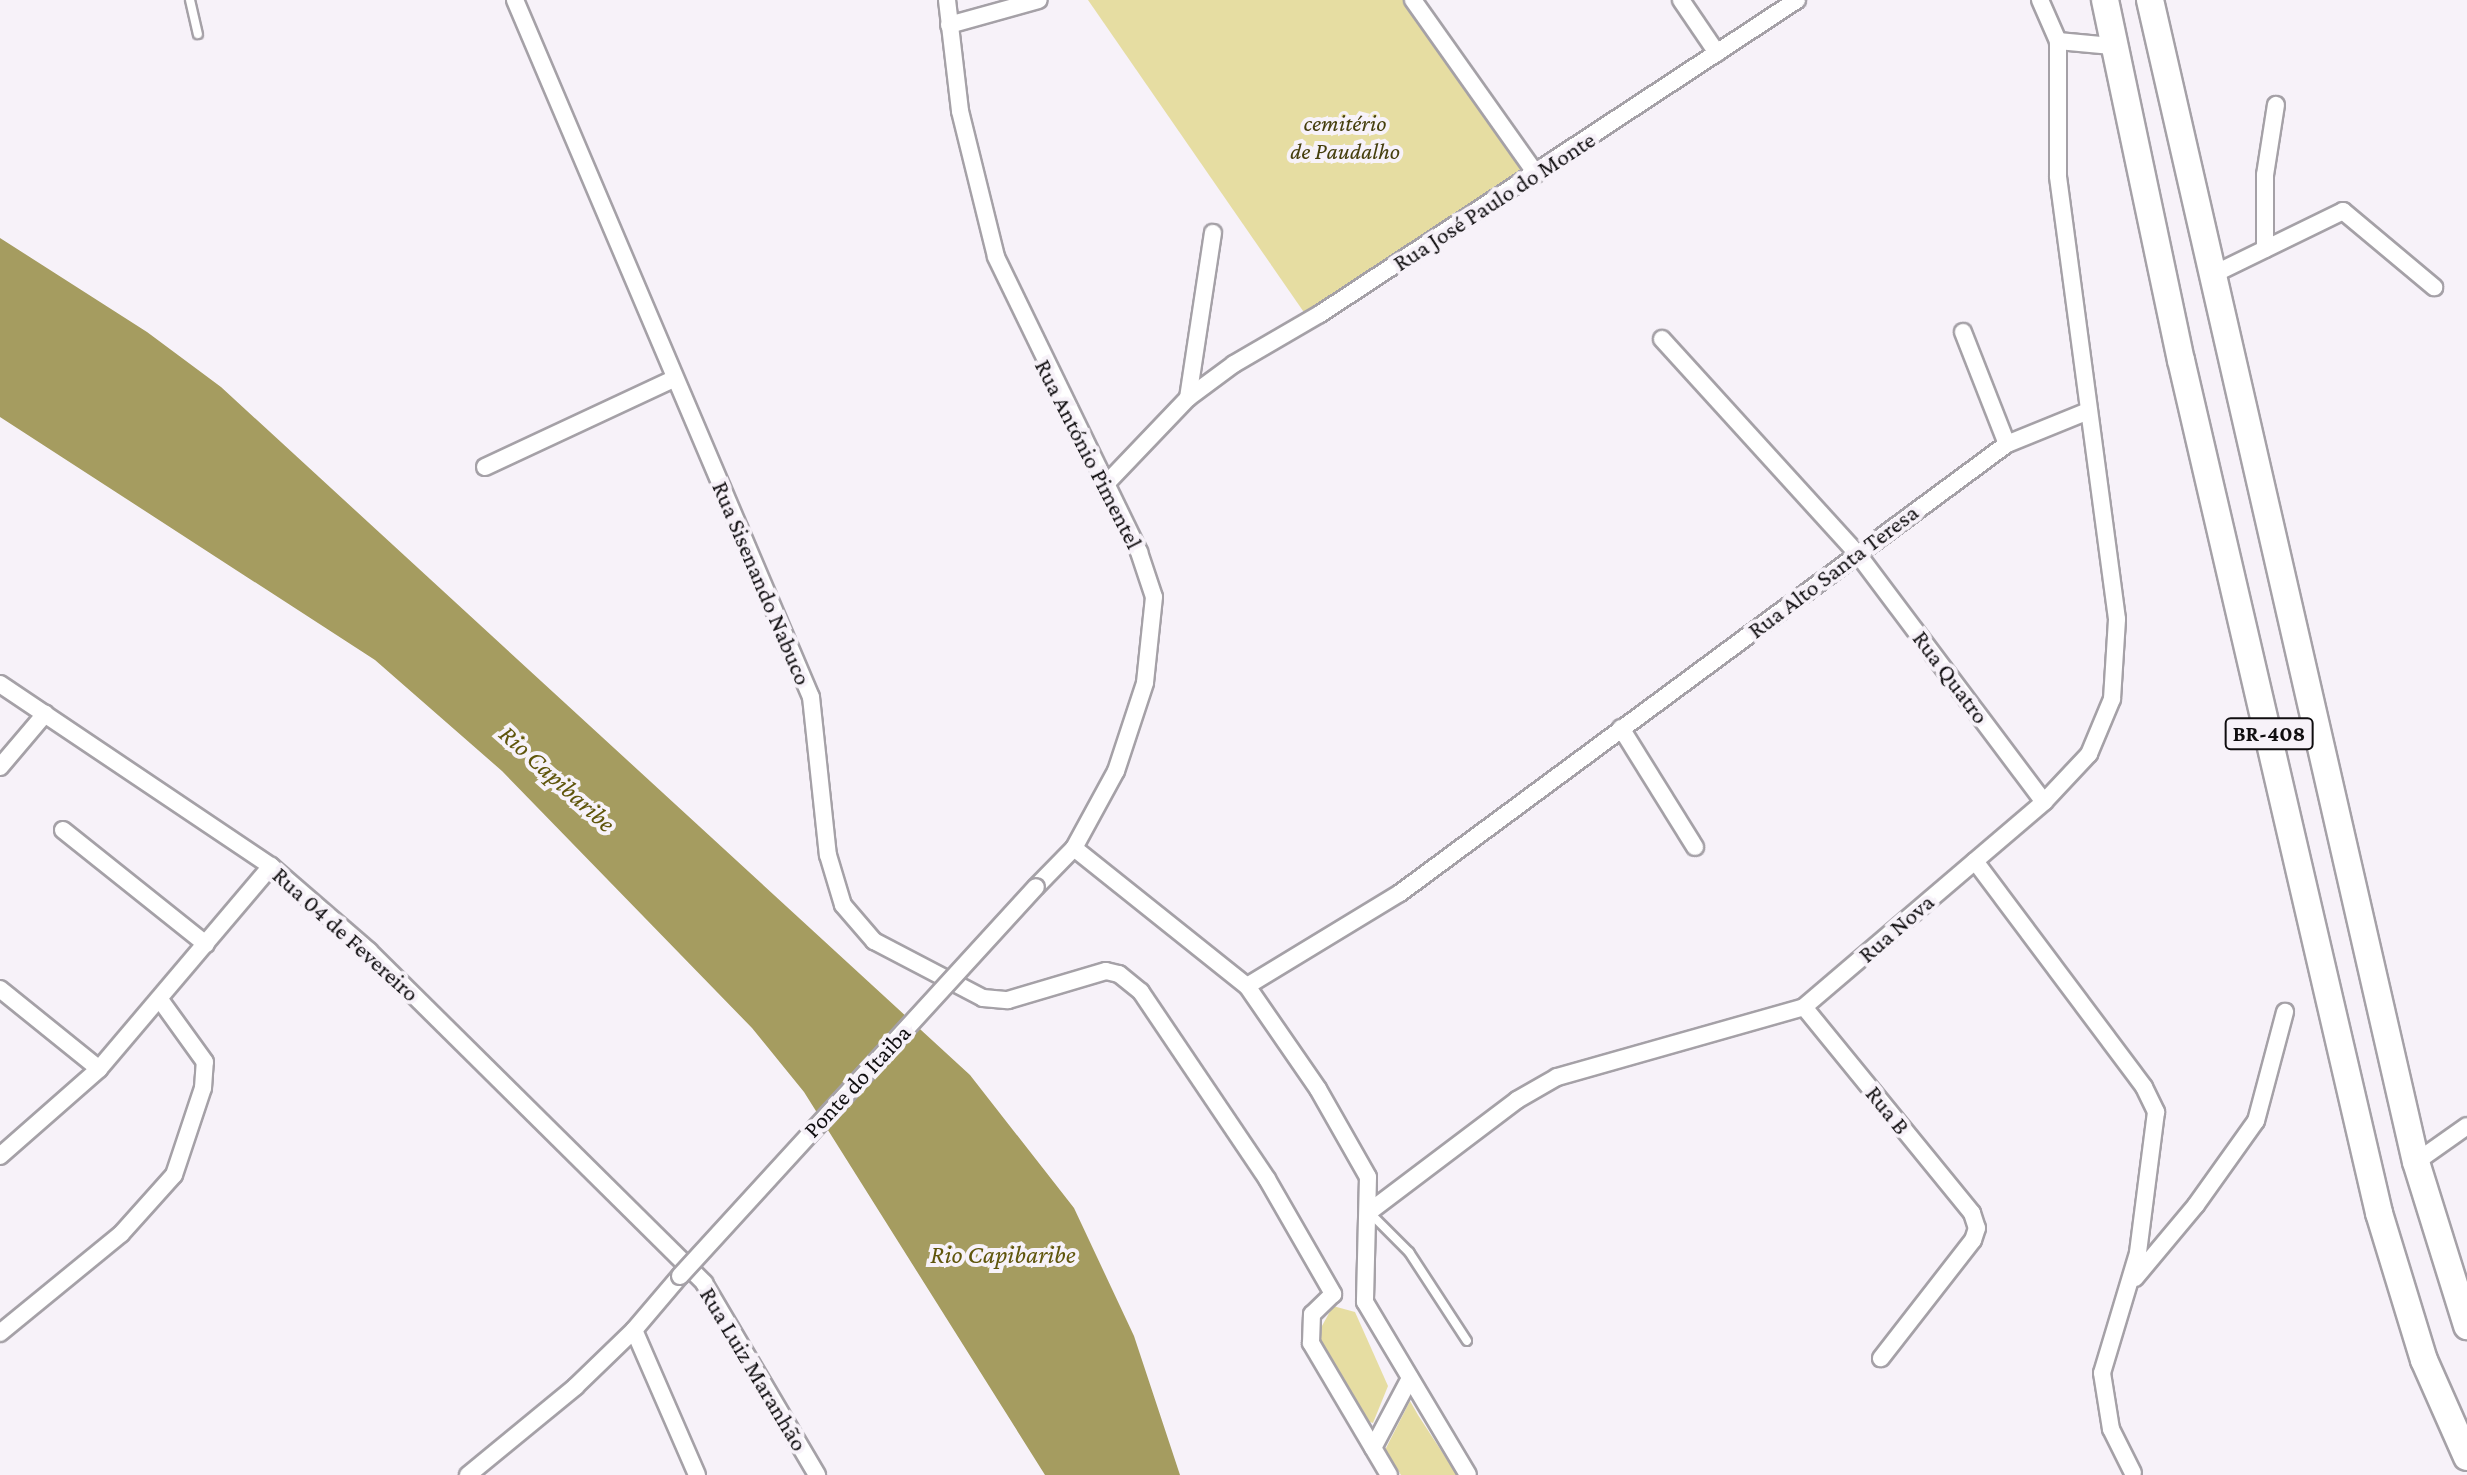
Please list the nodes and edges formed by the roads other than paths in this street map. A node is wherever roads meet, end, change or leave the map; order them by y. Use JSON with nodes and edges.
{"nodes":[{"id":1,"x":190,"y":0,"type":"edge"},
{"id":2,"x":515,"y":0,"type":"edge"},
{"id":3,"x":947,"y":0,"type":"edge"},
{"id":4,"x":1039,"y":0,"type":"edge"},
{"id":5,"x":1413,"y":0,"type":"edge"},
{"id":6,"x":1681,"y":0,"type":"edge"},
{"id":7,"x":1797,"y":0,"type":"edge"},
{"id":8,"x":2040,"y":0,"type":"edge"},
{"id":9,"x":2105,"y":0,"type":"edge"},
{"id":10,"x":2150,"y":0,"type":"edge"},
{"id":11,"x":949,"y":25,"type":"junction"},
{"id":12,"x":198,"y":34,"type":"dead end"},
{"id":13,"x":2058,"y":41,"type":"junction"},
{"id":14,"x":2112,"y":46,"type":"junction"},
{"id":15,"x":1717,"y":53,"type":"junction"},
{"id":16,"x":2276,"y":105,"type":"dead end"},
{"id":17,"x":1536,"y":174,"type":"junction"},
{"id":18,"x":1213,"y":233,"type":"dead end"},
{"id":19,"x":2265,"y":249,"type":"junction"},
{"id":20,"x":2212,"y":275,"type":"junction"},
{"id":21,"x":2434,"y":287,"type":"dead end"},
{"id":22,"x":1963,"y":332,"type":"dead end"},
{"id":23,"x":1662,"y":339,"type":"dead end"},
{"id":24,"x":674,"y":379,"type":"junction"},
{"id":25,"x":1188,"y":398,"type":"junction"},
{"id":26,"x":2086,"y":412,"type":"junction"},
{"id":27,"x":2007,"y":444,"type":"junction"},
{"id":28,"x":485,"y":467,"type":"dead end"},
{"id":29,"x":1104,"y":486,"type":"junction"},
{"id":30,"x":1857,"y":553,"type":"junction"},
{"id":31,"x":0,"y":684,"type":"edge"},
{"id":32,"x":45,"y":714,"type":"junction"},
{"id":33,"x":1621,"y":728,"type":"junction"},
{"id":34,"x":0,"y":767,"type":"edge"},
{"id":35,"x":2044,"y":802,"type":"junction"},
{"id":36,"x":63,"y":830,"type":"dead end"},
{"id":37,"x":1695,"y":847,"type":"dead end"},
{"id":38,"x":1074,"y":848,"type":"junction"},
{"id":39,"x":1975,"y":861,"type":"junction"},
{"id":40,"x":271,"y":866,"type":"junction"},
{"id":41,"x":1036,"y":887,"type":"joint"},
{"id":42,"x":206,"y":944,"type":"junction"},
{"id":43,"x":1247,"y":986,"type":"junction"},
{"id":44,"x":0,"y":989,"type":"edge"},
{"id":45,"x":161,"y":1001,"type":"junction"},
{"id":46,"x":1804,"y":1007,"type":"junction"},
{"id":47,"x":2285,"y":1012,"type":"dead end"},
{"id":48,"x":99,"y":1069,"type":"junction"},
{"id":49,"x":2467,"y":1126,"type":"edge"},
{"id":50,"x":0,"y":1156,"type":"edge"},
{"id":51,"x":2416,"y":1162,"type":"junction"},
{"id":52,"x":1369,"y":1212,"type":"junction"},
{"id":53,"x":654,"y":1231,"type":"joint"},
{"id":54,"x":2131,"y":1282,"type":"junction"},
{"id":55,"x":1333,"y":1294,"type":"junction"},
{"id":56,"x":1365,"y":1302,"type":"junction"},
{"id":57,"x":2467,"y":1326,"type":"edge"},
{"id":58,"x":634,"y":1330,"type":"junction"},
{"id":59,"x":0,"y":1333,"type":"edge"},
{"id":60,"x":1467,"y":1341,"type":"dead end"},
{"id":61,"x":1881,"y":1358,"type":"dead end"},
{"id":62,"x":1410,"y":1378,"type":"junction"},
{"id":63,"x":1373,"y":1448,"type":"junction"},
{"id":64,"x":2467,"y":1457,"type":"edge"},
{"id":65,"x":2133,"y":1473,"type":"edge"},
{"id":66,"x":468,"y":1475,"type":"edge"},
{"id":67,"x":697,"y":1475,"type":"edge"},
{"id":68,"x":817,"y":1475,"type":"edge"},
{"id":69,"x":1389,"y":1475,"type":"edge"},
{"id":70,"x":1468,"y":1475,"type":"edge"}],
"edges":[{"from":1,"to":12,"type":"lane"},
{"from":2,"to":24,"type":"street","name":"Rua Sisenando Nabuco"},
{"from":3,"to":11,"type":"street","name":"Rua António Pimentel"},
{"from":4,"to":11,"type":"street"},
{"from":5,"to":17,"type":"street"},
{"from":6,"to":15,"type":"street"},
{"from":7,"to":15,"type":"street","name":"Rua José Paulo do Monte"},
{"from":8,"to":13,"type":"street"},
{"from":9,"to":14,"type":"highway","number":"BR-408"},
{"from":10,"to":20,"type":"highway","number":"BR-408"},
{"from":11,"to":29,"type":"street","name":"Rua António Pimentel"},
{"from":13,"to":14,"type":"street"},
{"from":13,"to":26,"type":"street"},
{"from":14,"to":64,"type":"highway","number":"BR-408"},
{"from":15,"to":17,"type":"street","name":"Rua José Paulo do Monte"},
{"from":16,"to":19,"type":"street"},
{"from":17,"to":25,"type":"street","name":"Rua José Paulo do Monte"},
{"from":18,"to":25,"type":"street"},
{"from":19,"to":20,"type":"street"},
{"from":19,"to":21,"type":"street"},
{"from":20,"to":51,"type":"highway","number":"BR-408"},
{"from":22,"to":27,"type":"street"},
{"from":23,"to":30,"type":"street","name":"Rua Quatro"},
{"from":24,"to":28,"type":"street"},
{"from":24,"to":55,"type":"street","name":"Rua Sisenando Nabuco"},
{"from":25,"to":29,"type":"street","name":"Rua José Paulo do Monte"},
{"from":26,"to":27,"type":"street","name":"Rua Alto Santa Teresa"},
{"from":26,"to":35,"type":"street","name":"Rua Nova"},
{"from":27,"to":30,"type":"street","name":"Rua Alto Santa Teresa"},
{"from":29,"to":38,"type":"street","name":"Rua António Pimentel"},
{"from":30,"to":33,"type":"street","name":"Rua Alto Santa Teresa"},
{"from":30,"to":35,"type":"street","name":"Rua Quatro"},
{"from":31,"to":32,"type":"street","name":"Rua 04 de Fevereiro"},
{"from":32,"to":34,"type":"street"},
{"from":32,"to":40,"type":"street","name":"Rua 04 de Fevereiro"},
{"from":33,"to":37,"type":"street"},
{"from":33,"to":43,"type":"street","name":"Rua Alto Santa Teresa"},
{"from":35,"to":39,"type":"street","name":"Rua Nova"},
{"from":36,"to":42,"type":"street"},
{"from":38,"to":41,"type":"street","name":"Rua António Pimentel"},
{"from":38,"to":43,"type":"street"},
{"from":39,"to":46,"type":"street","name":"Rua Nova"},
{"from":39,"to":54,"type":"street"},
{"from":40,"to":42,"type":"street"},
{"from":40,"to":53,"type":"street","name":"Rua 04 de Fevereiro"},
{"from":41,"to":58,"type":"street","name":"Ponte do Itaiba","bridge":true},
{"from":42,"to":45,"type":"street"},
{"from":43,"to":52,"type":"street"},
{"from":44,"to":48,"type":"street"},
{"from":45,"to":48,"type":"street"},
{"from":45,"to":59,"type":"street"},
{"from":46,"to":52,"type":"street","name":"Rua Nova"},
{"from":46,"to":61,"type":"street","name":"Rua B"},
{"from":47,"to":54,"type":"street"},
{"from":48,"to":50,"type":"street"},
{"from":49,"to":51,"type":"street"},
{"from":51,"to":57,"type":"highway","number":"BR-408"},
{"from":52,"to":56,"type":"street"},
{"from":52,"to":60,"type":"lane"},
{"from":53,"to":68,"type":"street","name":"Rua Luiz Maranhão"},
{"from":54,"to":65,"type":"street"},
{"from":55,"to":56,"type":"street"},
{"from":55,"to":63,"type":"street"},
{"from":56,"to":62,"type":"street"},
{"from":58,"to":66,"type":"street","name":"Ponte do Itaiba"},
{"from":58,"to":67,"type":"street"},
{"from":62,"to":63,"type":"street"},
{"from":62,"to":70,"type":"street"},
{"from":63,"to":69,"type":"street"}]}
